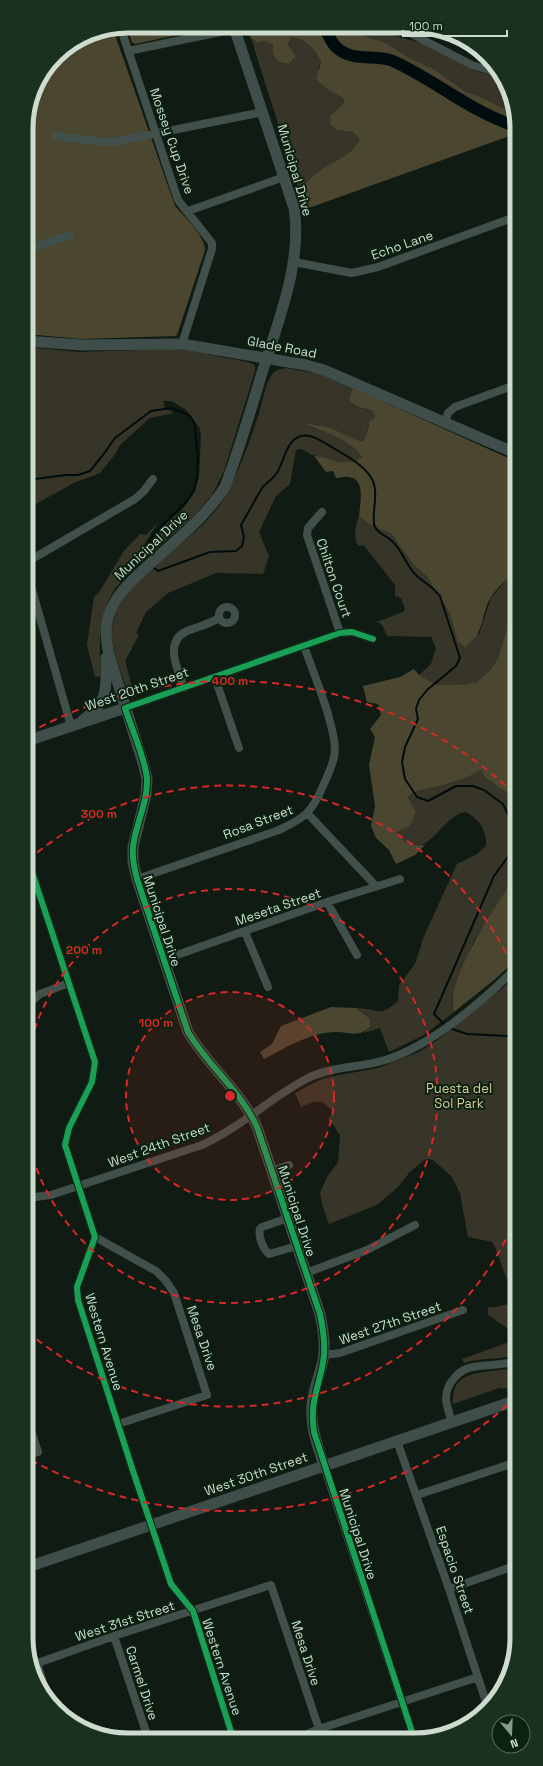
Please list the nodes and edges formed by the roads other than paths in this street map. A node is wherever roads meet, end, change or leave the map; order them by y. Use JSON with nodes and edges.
{"nodes":[{"id":1,"x":122,"y":33,"type":"edge"},
{"id":2,"x":211,"y":33,"type":"edge"},
{"id":3,"x":236,"y":33,"type":"edge"},
{"id":4,"x":410,"y":33,"type":"edge"},
{"id":5,"x":128,"y":51,"type":"junction"},
{"id":6,"x":490,"y":70,"type":"edge"},
{"id":7,"x":262,"y":112,"type":"junction"},
{"id":8,"x":157,"y":133,"type":"junction"},
{"id":9,"x":56,"y":136,"type":"dead end"},
{"id":10,"x":284,"y":177,"type":"junction"},
{"id":11,"x":188,"y":211,"type":"junction"},
{"id":12,"x":510,"y":219,"type":"edge"},
{"id":13,"x":70,"y":235,"type":"dead end"},
{"id":14,"x":33,"y":248,"type":"edge"},
{"id":15,"x":294,"y":262,"type":"junction"},
{"id":16,"x":33,"y":342,"type":"edge"},
{"id":17,"x":182,"y":344,"type":"junction"},
{"id":18,"x":267,"y":357,"type":"junction"},
{"id":19,"x":510,"y":387,"type":"edge"},
{"id":20,"x":445,"y":422,"type":"junction"},
{"id":21,"x":510,"y":450,"type":"edge"},
{"id":22,"x":153,"y":479,"type":"dead end"},
{"id":23,"x":322,"y":512,"type":"dead end"},
{"id":24,"x":33,"y":558,"type":"edge"},
{"id":25,"x":33,"y":592,"type":"edge"},
{"id":26,"x":219,"y":618,"type":"dead end"},
{"id":27,"x":343,"y":632,"type":"junction"},
{"id":28,"x":373,"y":639,"type":"dead end"},
{"id":29,"x":106,"y":641,"type":"junction"},
{"id":30,"x":304,"y":646,"type":"junction"},
{"id":31,"x":215,"y":678,"type":"junction"},
{"id":32,"x":184,"y":688,"type":"junction"},
{"id":33,"x":125,"y":708,"type":"junction"},
{"id":34,"x":74,"y":725,"type":"junction"},
{"id":35,"x":33,"y":739,"type":"edge"},
{"id":36,"x":239,"y":748,"type":"dead end"},
{"id":37,"x":308,"y":814,"type":"junction"},
{"id":38,"x":33,"y":875,"type":"edge"},
{"id":39,"x":136,"y":879,"type":"junction"},
{"id":40,"x":400,"y":879,"type":"dead end"},
{"id":41,"x":376,"y":886,"type":"junction"},
{"id":42,"x":328,"y":902,"type":"junction"},
{"id":43,"x":245,"y":932,"type":"junction"},
{"id":44,"x":357,"y":955,"type":"dead end"},
{"id":45,"x":163,"y":960,"type":"junction"},
{"id":46,"x":510,"y":973,"type":"edge"},
{"id":47,"x":69,"y":983,"type":"junction"},
{"id":48,"x":268,"y":987,"type":"dead end"},
{"id":49,"x":33,"y":1000,"type":"edge"},
{"id":50,"x":251,"y":1114,"type":"junction"},
{"id":51,"x":289,"y":1165,"type":"dead end"},
{"id":52,"x":272,"y":1171,"type":"junction"},
{"id":53,"x":78,"y":1187,"type":"junction"},
{"id":54,"x":33,"y":1197,"type":"edge"},
{"id":55,"x":288,"y":1218,"type":"junction"},
{"id":56,"x":415,"y":1225,"type":"dead end"},
{"id":57,"x":95,"y":1237,"type":"junction"},
{"id":58,"x":297,"y":1246,"type":"junction"},
{"id":59,"x":306,"y":1273,"type":"junction"},
{"id":60,"x":463,"y":1310,"type":"dead end"},
{"id":61,"x":324,"y":1355,"type":"junction"},
{"id":62,"x":510,"y":1362,"type":"edge"},
{"id":63,"x":510,"y":1402,"type":"edge"},
{"id":64,"x":452,"y":1422,"type":"junction"},
{"id":65,"x":118,"y":1424,"type":"junction"},
{"id":66,"x":33,"y":1437,"type":"edge"},
{"id":67,"x":397,"y":1441,"type":"junction"},
{"id":68,"x":33,"y":1454,"type":"edge"},
{"id":69,"x":510,"y":1464,"type":"edge"},
{"id":70,"x":324,"y":1466,"type":"junction"},
{"id":71,"x":417,"y":1495,"type":"junction"},
{"id":72,"x":151,"y":1525,"type":"junction"},
{"id":73,"x":33,"y":1565,"type":"edge"},
{"id":74,"x":510,"y":1567,"type":"edge"},
{"id":75,"x":271,"y":1585,"type":"joint"},
{"id":76,"x":449,"y":1589,"type":"junction"},
{"id":77,"x":193,"y":1611,"type":"junction"},
{"id":78,"x":114,"y":1636,"type":"junction"},
{"id":79,"x":36,"y":1663,"type":"edge"},
{"id":80,"x":478,"y":1677,"type":"junction"},
{"id":81,"x":486,"y":1701,"type":"edge"},
{"id":82,"x":402,"y":1703,"type":"junction"},
{"id":83,"x":319,"y":1729,"type":"junction"},
{"id":84,"x":146,"y":1733,"type":"edge"},
{"id":85,"x":231,"y":1733,"type":"edge"},
{"id":86,"x":310,"y":1733,"type":"edge"},
{"id":87,"x":412,"y":1733,"type":"edge"}],
"edges":[{"from":1,"to":5,"type":"street","name":"Mossey Cup Drive"},
{"from":2,"to":5,"type":"street"},
{"from":3,"to":7,"type":"main road","name":"Municipal Drive"},
{"from":4,"to":6,"type":"street"},
{"from":5,"to":8,"type":"street","name":"Mossey Cup Drive"},
{"from":7,"to":8,"type":"street"},
{"from":7,"to":10,"type":"main road","name":"Municipal Drive"},
{"from":8,"to":9,"type":"street"},
{"from":8,"to":11,"type":"street","name":"Mossey Cup Drive"},
{"from":10,"to":11,"type":"street"},
{"from":10,"to":15,"type":"main road","name":"Municipal Drive"},
{"from":11,"to":17,"type":"street","name":"Mossey Cup Drive"},
{"from":12,"to":15,"type":"street","name":"Echo Lane"},
{"from":13,"to":14,"type":"street"},
{"from":15,"to":18,"type":"main road","name":"Municipal Drive"},
{"from":16,"to":17,"type":"main road","name":"Glade Road"},
{"from":17,"to":18,"type":"main road","name":"Glade Road"},
{"from":18,"to":20,"type":"main road","name":"Glade Road"},
{"from":18,"to":29,"type":"main road","name":"Municipal Drive"},
{"from":19,"to":20,"type":"street"},
{"from":20,"to":21,"type":"main road","name":"Glade Road"},
{"from":22,"to":24,"type":"street"},
{"from":23,"to":27,"type":"street","name":"Chilton Court"},
{"from":25,"to":34,"type":"street"},
{"from":26,"to":32,"type":"street"},
{"from":27,"to":28,"type":"street"},
{"from":27,"to":30,"type":"street","name":"West 20th Street"},
{"from":29,"to":33,"type":"main road","name":"Municipal Drive"},
{"from":29,"to":34,"type":"main road"},
{"from":30,"to":31,"type":"street","name":"West 20th Street"},
{"from":30,"to":37,"type":"street","name":"Rosa Street"},
{"from":31,"to":32,"type":"street","name":"West 20th Street"},
{"from":31,"to":36,"type":"street"},
{"from":32,"to":33,"type":"street","name":"West 20th Street"},
{"from":33,"to":34,"type":"main road","name":"West 20th Street"},
{"from":33,"to":39,"type":"main road","name":"Municipal Drive"},
{"from":34,"to":35,"type":"main road","name":"West 20th Street"},
{"from":37,"to":39,"type":"street","name":"Rosa Street"},
{"from":37,"to":41,"type":"street"},
{"from":38,"to":47,"type":"street"},
{"from":39,"to":45,"type":"main road","name":"Municipal Drive"},
{"from":40,"to":41,"type":"street","name":"Meseta Street"},
{"from":41,"to":42,"type":"street","name":"Meseta Street"},
{"from":42,"to":43,"type":"street","name":"Meseta Street"},
{"from":42,"to":44,"type":"street"},
{"from":43,"to":45,"type":"street","name":"Meseta Street"},
{"from":43,"to":48,"type":"street"},
{"from":45,"to":50,"type":"main road","name":"Municipal Drive"},
{"from":46,"to":50,"type":"street","name":"West 24th Street"},
{"from":47,"to":49,"type":"street"},
{"from":47,"to":53,"type":"street"},
{"from":50,"to":52,"type":"main road","name":"Municipal Drive"},
{"from":50,"to":53,"type":"street","name":"West 24th Street"},
{"from":51,"to":52,"type":"street"},
{"from":52,"to":55,"type":"main road","name":"Municipal Drive"},
{"from":53,"to":54,"type":"street","name":"West 24th Street"},
{"from":53,"to":57,"type":"street"},
{"from":55,"to":58,"type":"main road","name":"Municipal Drive"},
{"from":55,"to":58,"type":"street"},
{"from":56,"to":59,"type":"street"},
{"from":57,"to":65,"type":"street","name":"Western Avenue"},
{"from":57,"to":65,"type":"street","name":"Mesa Drive"},
{"from":58,"to":59,"type":"main road","name":"Municipal Drive"},
{"from":59,"to":61,"type":"main road","name":"Municipal Drive"},
{"from":60,"to":61,"type":"street","name":"West 27th Street"},
{"from":61,"to":70,"type":"main road","name":"Municipal Drive"},
{"from":62,"to":64,"type":"street"},
{"from":63,"to":64,"type":"main road","name":"West 30th Street"},
{"from":64,"to":67,"type":"main road","name":"West 30th Street"},
{"from":65,"to":72,"type":"street","name":"Western Avenue"},
{"from":66,"to":68,"type":"street"},
{"from":67,"to":70,"type":"main road","name":"West 30th Street"},
{"from":67,"to":71,"type":"street","name":"Espacio Street"},
{"from":69,"to":71,"type":"street"},
{"from":70,"to":72,"type":"main road","name":"West 30th Street"},
{"from":70,"to":82,"type":"street","name":"Municipal Drive"},
{"from":71,"to":76,"type":"street","name":"Espacio Street"},
{"from":72,"to":73,"type":"main road","name":"West 30th Street"},
{"from":72,"to":77,"type":"street","name":"Western Avenue"},
{"from":74,"to":76,"type":"street"},
{"from":75,"to":77,"type":"street","name":"West 31st Street"},
{"from":75,"to":83,"type":"street","name":"Mesa Drive"},
{"from":76,"to":80,"type":"street","name":"Espacio Street"},
{"from":77,"to":78,"type":"street","name":"West 31st Street"},
{"from":77,"to":85,"type":"street","name":"Western Avenue"},
{"from":78,"to":79,"type":"street","name":"West 31st Street"},
{"from":78,"to":84,"type":"street","name":"Carmel Drive"},
{"from":80,"to":81,"type":"street","name":"Espacio Street"},
{"from":80,"to":82,"type":"street"},
{"from":82,"to":83,"type":"street"},
{"from":82,"to":87,"type":"street","name":"Municipal Drive"},
{"from":83,"to":86,"type":"street"}]}
